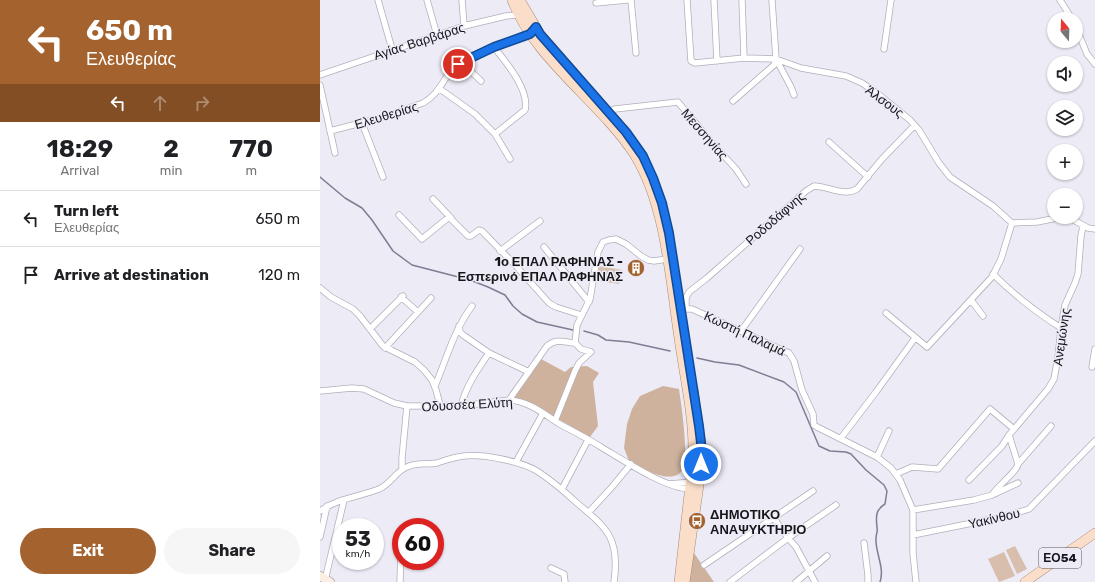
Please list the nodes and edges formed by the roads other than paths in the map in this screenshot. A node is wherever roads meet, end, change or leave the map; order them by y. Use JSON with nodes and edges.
{"nodes":[{"id":1,"x":378,"y":0,"type":"edge"},
{"id":2,"x":427,"y":0,"type":"edge"},
{"id":3,"x":462,"y":0,"type":"edge"},
{"id":4,"x":512,"y":0,"type":"edge"},
{"id":5,"x":520,"y":0,"type":"edge"},
{"id":6,"x":627,"y":0,"type":"edge"},
{"id":7,"x":632,"y":0,"type":"edge"},
{"id":8,"x":687,"y":0,"type":"edge"},
{"id":9,"x":714,"y":0,"type":"edge"},
{"id":10,"x":742,"y":0,"type":"edge"},
{"id":11,"x":772,"y":0,"type":"edge"},
{"id":12,"x":891,"y":0,"type":"edge"},
{"id":13,"x":1060,"y":0,"type":"edge"},
{"id":14,"x":596,"y":3,"type":"dead end"},
{"id":15,"x":1068,"y":12,"type":"edge"},
{"id":16,"x":519,"y":15,"type":"junction"},
{"id":17,"x":464,"y":26,"type":"junction"},
{"id":18,"x":533,"y":30,"type":"junction"},
{"id":19,"x":437,"y":35,"type":"junction"},
{"id":20,"x":1083,"y":44,"type":"edge"},
{"id":21,"x":494,"y":47,"type":"junction"},
{"id":22,"x":392,"y":49,"type":"junction"},
{"id":23,"x":884,"y":49,"type":"dead end"},
{"id":24,"x":636,"y":54,"type":"dead end"},
{"id":25,"x":744,"y":58,"type":"junction"},
{"id":26,"x":776,"y":59,"type":"junction"},
{"id":27,"x":717,"y":61,"type":"junction"},
{"id":28,"x":461,"y":62,"type":"junction"},
{"id":29,"x":1095,"y":64,"type":"edge"},
{"id":30,"x":320,"y":75,"type":"edge"},
{"id":31,"x":481,"y":81,"type":"dead end"},
{"id":32,"x":320,"y":85,"type":"edge"},
{"id":33,"x":440,"y":88,"type":"junction"},
{"id":34,"x":794,"y":95,"type":"dead end"},
{"id":35,"x":733,"y":101,"type":"dead end"},
{"id":36,"x":608,"y":112,"type":"junction"},
{"id":37,"x":362,"y":123,"type":"junction"},
{"id":38,"x":914,"y":126,"type":"junction"},
{"id":39,"x":330,"y":130,"type":"junction"},
{"id":40,"x":495,"y":134,"type":"junction"},
{"id":41,"x":829,"y":142,"type":"dead end"},
{"id":42,"x":335,"y":153,"type":"dead end"},
{"id":43,"x":510,"y":159,"type":"dead end"},
{"id":44,"x":383,"y":177,"type":"dead end"},
{"id":45,"x":868,"y":177,"type":"junction"},
{"id":46,"x":746,"y":184,"type":"dead end"},
{"id":47,"x":433,"y":199,"type":"dead end"},
{"id":48,"x":399,"y":215,"type":"dead end"},
{"id":49,"x":452,"y":218,"type":"junction"},
{"id":50,"x":540,"y":221,"type":"dead end"},
{"id":51,"x":1012,"y":223,"type":"junction"},
{"id":52,"x":1083,"y":226,"type":"junction"},
{"id":53,"x":1095,"y":229,"type":"edge"},
{"id":54,"x":544,"y":247,"type":"dead end"},
{"id":55,"x":800,"y":249,"type":"dead end"},
{"id":56,"x":500,"y":251,"type":"junction"},
{"id":57,"x":667,"y":259,"type":"junction"},
{"id":58,"x":993,"y":274,"type":"junction"},
{"id":59,"x":320,"y":288,"type":"edge"},
{"id":60,"x":431,"y":298,"type":"dead end"},
{"id":61,"x":972,"y":300,"type":"junction"},
{"id":62,"x":589,"y":302,"type":"junction"},
{"id":63,"x":472,"y":306,"type":"dead end"},
{"id":64,"x":683,"y":309,"type":"junction"},
{"id":65,"x":418,"y":312,"type":"junction"},
{"id":66,"x":886,"y":313,"type":"dead end"},
{"id":67,"x":581,"y":315,"type":"junction"},
{"id":68,"x":983,"y":316,"type":"dead end"},
{"id":69,"x":459,"y":326,"type":"junction"},
{"id":70,"x":1061,"y":328,"type":"junction"},
{"id":71,"x":370,"y":329,"type":"junction"},
{"id":72,"x":742,"y":330,"type":"junction"},
{"id":73,"x":915,"y":338,"type":"junction"},
{"id":74,"x":575,"y":343,"type":"junction"},
{"id":75,"x":385,"y":348,"type":"junction"},
{"id":76,"x":1095,"y":349,"type":"edge"},
{"id":77,"x":489,"y":353,"type":"junction"},
{"id":78,"x":1092,"y":367,"type":"dead end"},
{"id":79,"x":529,"y":372,"type":"junction"},
{"id":80,"x":435,"y":386,"type":"junction"},
{"id":81,"x":320,"y":391,"type":"edge"},
{"id":82,"x":509,"y":400,"type":"junction"},
{"id":83,"x":440,"y":405,"type":"junction"},
{"id":84,"x":407,"y":406,"type":"junction"},
{"id":85,"x":461,"y":406,"type":"junction"},
{"id":86,"x":543,"y":413,"type":"junction"},
{"id":87,"x":555,"y":420,"type":"junction"},
{"id":88,"x":1051,"y":426,"type":"dead end"},
{"id":89,"x":1014,"y":429,"type":"junction"},
{"id":90,"x":889,"y":431,"type":"dead end"},
{"id":91,"x":1009,"y":435,"type":"junction"},
{"id":92,"x":841,"y":438,"type":"junction"},
{"id":93,"x":588,"y":440,"type":"junction"},
{"id":94,"x":1095,"y":440,"type":"edge"},
{"id":95,"x":877,"y":457,"type":"junction"},
{"id":96,"x":516,"y":462,"type":"junction"},
{"id":97,"x":631,"y":464,"type":"junction"},
{"id":98,"x":1018,"y":464,"type":"junction"},
{"id":99,"x":402,"y":469,"type":"junction"},
{"id":100,"x":896,"y":474,"type":"junction"},
{"id":101,"x":969,"y":480,"type":"dead end"},
{"id":102,"x":1018,"y":483,"type":"dead end"},
{"id":103,"x":693,"y":485,"type":"junction"},
{"id":104,"x":562,"y":490,"type":"junction"},
{"id":105,"x":812,"y":491,"type":"dead end"},
{"id":106,"x":992,"y":495,"type":"junction"},
{"id":107,"x":344,"y":500,"type":"junction"},
{"id":108,"x":836,"y":505,"type":"dead end"},
{"id":109,"x":327,"y":506,"type":"junction"},
{"id":110,"x":912,"y":510,"type":"junction"},
{"id":111,"x":320,"y":511,"type":"edge"},
{"id":112,"x":589,"y":512,"type":"junction"},
{"id":113,"x":773,"y":517,"type":"junction"},
{"id":114,"x":1095,"y":533,"type":"edge"},
{"id":115,"x":913,"y":535,"type":"junction"},
{"id":116,"x":320,"y":537,"type":"edge"},
{"id":117,"x":788,"y":538,"type":"junction"},
{"id":118,"x":864,"y":543,"type":"dead end"},
{"id":119,"x":827,"y":556,"type":"dead end"},
{"id":120,"x":704,"y":565,"type":"dead end"},
{"id":121,"x":551,"y":568,"type":"dead end"},
{"id":122,"x":400,"y":570,"type":"edge"},
{"id":123,"x":810,"y":570,"type":"junction"},
{"id":124,"x":325,"y":579,"type":"edge"},
{"id":125,"x":400,"y":582,"type":"edge"},
{"id":126,"x":565,"y":582,"type":"edge"},
{"id":127,"x":614,"y":582,"type":"edge"},
{"id":128,"x":679,"y":582,"type":"edge"},
{"id":129,"x":685,"y":582,"type":"edge"},
{"id":130,"x":730,"y":582,"type":"edge"},
{"id":131,"x":796,"y":582,"type":"edge"},
{"id":132,"x":815,"y":582,"type":"edge"},
{"id":133,"x":868,"y":582,"type":"edge"},
{"id":134,"x":916,"y":582,"type":"edge"},
{"id":135,"x":1025,"y":582,"type":"edge"}],
"edges":[{"from":1,"to":22,"type":"street"},
{"from":2,"to":19,"type":"street"},
{"from":3,"to":17,"type":"street"},
{"from":4,"to":16,"type":"main road"},
{"from":5,"to":18,"type":"main road"},
{"from":6,"to":14,"type":"street"},
{"from":7,"to":24,"type":"street"},
{"from":8,"to":27,"type":"street","name":"Άλσους"},
{"from":9,"to":27,"type":"street"},
{"from":10,"to":25,"type":"street"},
{"from":11,"to":26,"type":"street"},
{"from":12,"to":23,"type":"street"},
{"from":13,"to":15,"type":"street"},
{"from":16,"to":17,"type":"street","name":"Αγίας Βαρβάρας"},
{"from":16,"to":18,"type":"main road"},
{"from":17,"to":19,"type":"street","name":"Αγίας Βαρβάρας"},
{"from":18,"to":21,"type":"street","name":"Ελευθερίας"},
{"from":18,"to":36,"type":"main road"},
{"from":18,"to":57,"type":"main road"},
{"from":19,"to":22,"type":"street","name":"Αγίας Βαρβάρας"},
{"from":20,"to":29,"type":"street"},
{"from":21,"to":28,"type":"street","name":"Ελευθερίας"},
{"from":21,"to":40,"type":"street"},
{"from":22,"to":30,"type":"street","name":"Αγίας Βαρβάρας"},
{"from":25,"to":26,"type":"street","name":"Άλσους"},
{"from":25,"to":27,"type":"street","name":"Άλσους"},
{"from":26,"to":34,"type":"street"},
{"from":26,"to":35,"type":"street"},
{"from":26,"to":38,"type":"street","name":"Άλσους"},
{"from":28,"to":31,"type":"street"},
{"from":28,"to":33,"type":"street","name":"Ελευθερίας"},
{"from":32,"to":39,"type":"street"},
{"from":33,"to":37,"type":"street","name":"Ελευθερίας"},
{"from":33,"to":40,"type":"street"},
{"from":36,"to":46,"type":"street","name":"Μεσσηνίας"},
{"from":36,"to":64,"type":"main road"},
{"from":37,"to":39,"type":"street","name":"Ελευθερίας"},
{"from":37,"to":44,"type":"street"},
{"from":38,"to":45,"type":"street","name":"Ροδοδάφνης"},
{"from":38,"to":51,"type":"street","name":"Άλσους"},
{"from":39,"to":42,"type":"street"},
{"from":40,"to":43,"type":"street"},
{"from":41,"to":45,"type":"street"},
{"from":45,"to":64,"type":"street","name":"Ροδοδάφνης"},
{"from":47,"to":49,"type":"street"},
{"from":48,"to":49,"type":"street"},
{"from":49,"to":56,"type":"street"},
{"from":50,"to":56,"type":"street"},
{"from":51,"to":52,"type":"street"},
{"from":51,"to":58,"type":"street"},
{"from":52,"to":53,"type":"street"},
{"from":52,"to":70,"type":"street","name":"Ανεμώνης"},
{"from":54,"to":62,"type":"street"},
{"from":55,"to":72,"type":"street"},
{"from":56,"to":67,"type":"street"},
{"from":57,"to":62,"type":"street"},
{"from":57,"to":103,"type":"main road"},
{"from":58,"to":61,"type":"street"},
{"from":58,"to":70,"type":"street"},
{"from":59,"to":71,"type":"street"},
{"from":60,"to":65,"type":"street"},
{"from":61,"to":68,"type":"street"},
{"from":61,"to":73,"type":"street"},
{"from":62,"to":67,"type":"street"},
{"from":63,"to":69,"type":"street"},
{"from":64,"to":72,"type":"street","name":"Κωστή Παλαμά"},
{"from":64,"to":103,"type":"main road"},
{"from":65,"to":71,"type":"street"},
{"from":65,"to":75,"type":"street"},
{"from":66,"to":73,"type":"street"},
{"from":67,"to":74,"type":"street"},
{"from":69,"to":77,"type":"street"},
{"from":69,"to":80,"type":"street"},
{"from":70,"to":89,"type":"street","name":"Ανεμώνης"},
{"from":71,"to":75,"type":"street"},
{"from":72,"to":92,"type":"street","name":"Κωστή Παλαμά"},
{"from":73,"to":92,"type":"street"},
{"from":74,"to":79,"type":"street"},
{"from":74,"to":87,"type":"street"},
{"from":75,"to":80,"type":"street"},
{"from":76,"to":78,"type":"street"},
{"from":77,"to":79,"type":"street"},
{"from":77,"to":85,"type":"street"},
{"from":79,"to":82,"type":"street"},
{"from":80,"to":83,"type":"street"},
{"from":81,"to":84,"type":"street","name":"Οδυσσέα Ελύτη"},
{"from":82,"to":85,"type":"street","name":"Οδυσσέα Ελύτη"},
{"from":82,"to":86,"type":"street","name":"Οδυσσέα Ελύτη"},
{"from":83,"to":84,"type":"street","name":"Οδυσσέα Ελύτη"},
{"from":83,"to":85,"type":"street","name":"Οδυσσέα Ελύτη"},
{"from":84,"to":99,"type":"street"},
{"from":86,"to":87,"type":"street","name":"Οδυσσέα Ελύτη"},
{"from":86,"to":96,"type":"street"},
{"from":87,"to":93,"type":"street","name":"Οδυσσέα Ελύτη"},
{"from":88,"to":98,"type":"street"},
{"from":89,"to":91,"type":"street","name":"Ανεμώνης"},
{"from":89,"to":100,"type":"street"},
{"from":90,"to":95,"type":"street"},
{"from":91,"to":98,"type":"street"},
{"from":91,"to":101,"type":"street","name":"Ανεμώνης"},
{"from":92,"to":95,"type":"street","name":"Κωστή Παλαμά"},
{"from":93,"to":97,"type":"street","name":"Οδυσσέα Ελύτη"},
{"from":93,"to":104,"type":"street"},
{"from":94,"to":115,"type":"street","name":"Υακίνθου"},
{"from":95,"to":100,"type":"street","name":"Κωστή Παλαμά"},
{"from":96,"to":99,"type":"street"},
{"from":96,"to":104,"type":"street"},
{"from":97,"to":103,"type":"street","name":"Οδυσσέα Ελύτη"},
{"from":97,"to":112,"type":"street"},
{"from":98,"to":106,"type":"street"},
{"from":99,"to":107,"type":"street"},
{"from":100,"to":110,"type":"street","name":"Κωστή Παλαμά"},
{"from":102,"to":106,"type":"street"},
{"from":103,"to":128,"type":"main road"},
{"from":103,"to":129,"type":"main road"},
{"from":104,"to":112,"type":"street"},
{"from":105,"to":113,"type":"street"},
{"from":106,"to":110,"type":"street"},
{"from":107,"to":109,"type":"street"},
{"from":107,"to":124,"type":"street"},
{"from":108,"to":117,"type":"street"},
{"from":109,"to":111,"type":"street"},
{"from":109,"to":116,"type":"street"},
{"from":110,"to":115,"type":"street","name":"Κωστή Παλαμά"},
{"from":112,"to":127,"type":"street"},
{"from":113,"to":117,"type":"street"},
{"from":113,"to":120,"type":"street"},
{"from":114,"to":135,"type":"main road","number":"ΕΟ54"},
{"from":115,"to":134,"type":"street","name":"Κωστή Παλαμά"},
{"from":117,"to":123,"type":"street"},
{"from":117,"to":130,"type":"street"},
{"from":118,"to":133,"type":"street"},
{"from":119,"to":123,"type":"street"},
{"from":121,"to":126,"type":"street"},
{"from":122,"to":125,"type":"street"},
{"from":123,"to":131,"type":"street"},
{"from":123,"to":132,"type":"street"}]}
